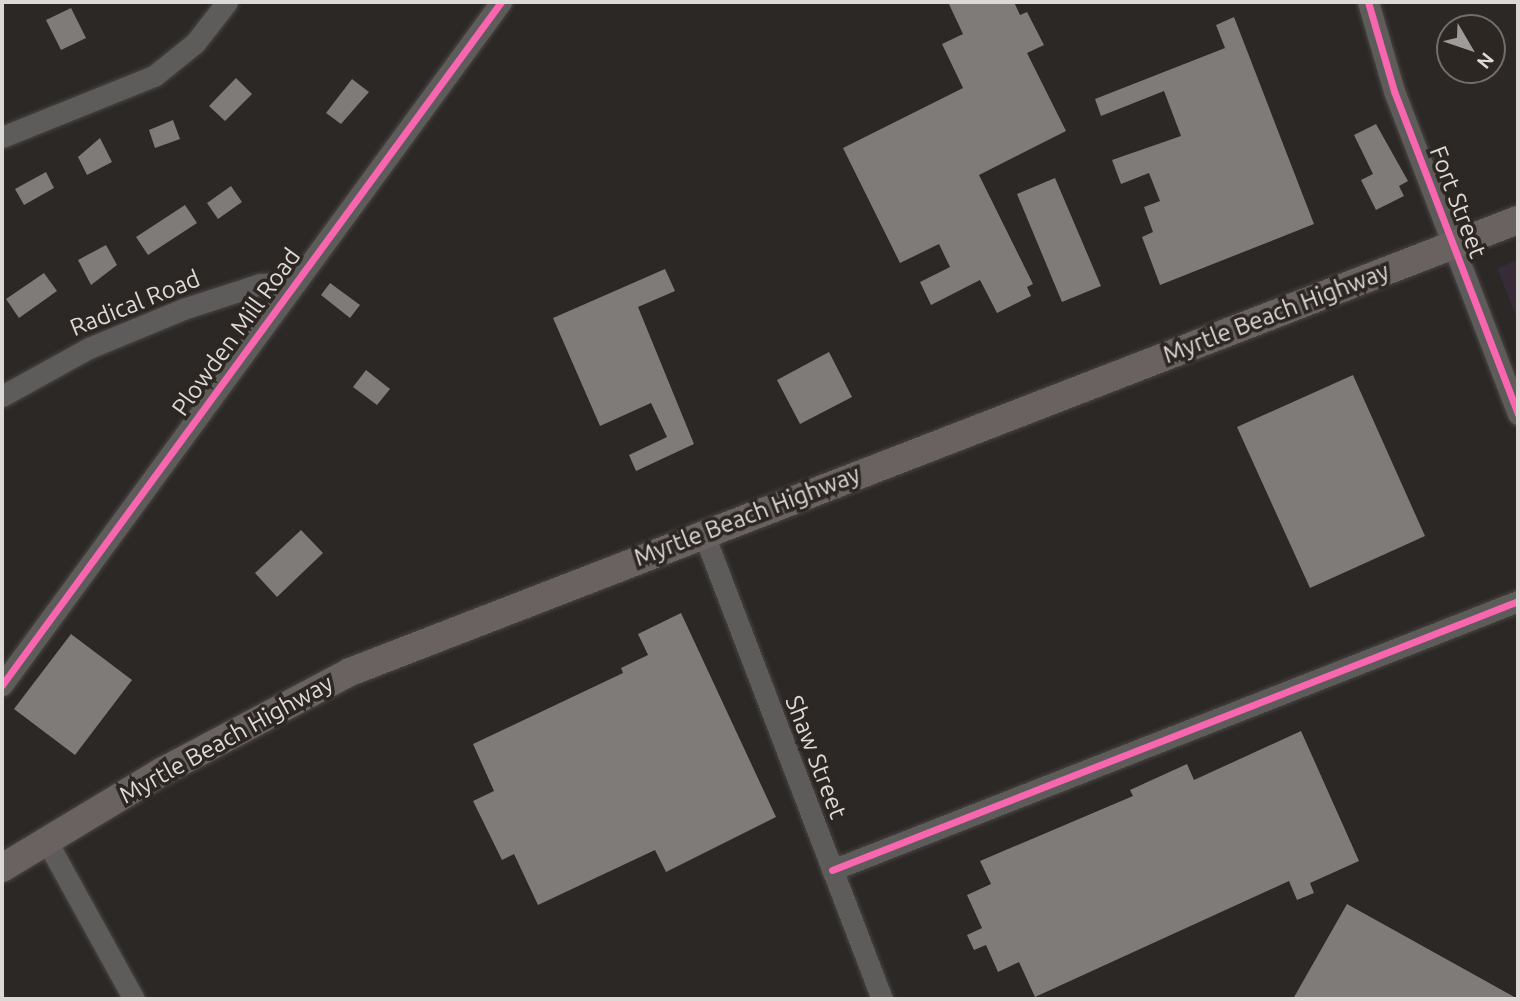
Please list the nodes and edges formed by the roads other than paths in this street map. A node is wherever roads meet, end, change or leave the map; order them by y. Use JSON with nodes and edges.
{"nodes":[{"id":1,"x":227,"y":2,"type":"edge"},
{"id":2,"x":501,"y":2,"type":"edge"},
{"id":3,"x":1368,"y":2,"type":"edge"},
{"id":4,"x":2,"y":138,"type":"edge"},
{"id":5,"x":1518,"y":220,"type":"edge"},
{"id":6,"x":1453,"y":245,"type":"junction"},
{"id":7,"x":296,"y":283,"type":"junction"},
{"id":8,"x":2,"y":396,"type":"edge"},
{"id":9,"x":1518,"y":414,"type":"edge"},
{"id":10,"x":703,"y":532,"type":"junction"},
{"id":11,"x":1518,"y":601,"type":"edge"},
{"id":12,"x":2,"y":685,"type":"edge"},
{"id":13,"x":45,"y":838,"type":"junction"},
{"id":14,"x":2,"y":869,"type":"edge"},
{"id":15,"x":832,"y":870,"type":"junction"},
{"id":16,"x":134,"y":999,"type":"edge"},
{"id":17,"x":882,"y":999,"type":"edge"}],
"edges":[{"from":1,"to":4,"type":"street"},
{"from":2,"to":7,"type":"street","name":"Plowden Mill Road"},
{"from":3,"to":6,"type":"street","name":"Fort Street"},
{"from":5,"to":6,"type":"main road","name":"Myrtle Beach Highway"},
{"from":6,"to":9,"type":"street","name":"Fort Street"},
{"from":6,"to":10,"type":"main road","name":"Myrtle Beach Highway"},
{"from":7,"to":8,"type":"street","name":"Radical Road"},
{"from":7,"to":12,"type":"street","name":"Plowden Mill Road"},
{"from":10,"to":13,"type":"main road","name":"Myrtle Beach Highway"},
{"from":10,"to":15,"type":"street","name":"Shaw Street"},
{"from":11,"to":15,"type":"street"},
{"from":13,"to":14,"type":"main road","name":"Myrtle Beach Highway"},
{"from":13,"to":16,"type":"street"},
{"from":15,"to":17,"type":"street","name":"Shaw Street"}]}
